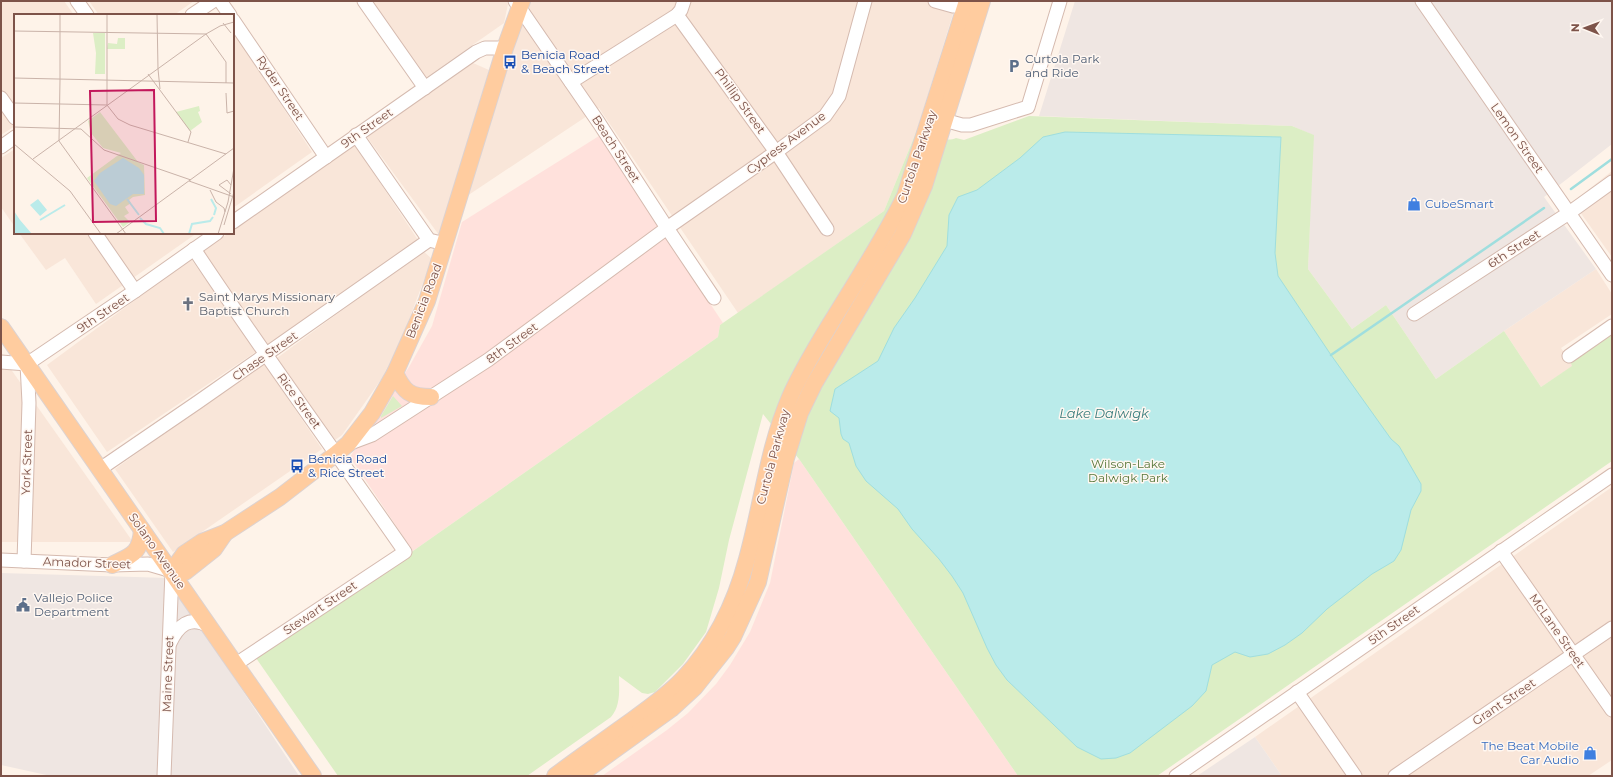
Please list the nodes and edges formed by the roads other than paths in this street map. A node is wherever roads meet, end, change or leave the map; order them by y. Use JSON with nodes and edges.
{"nodes":[{"id":1,"x":77,"y":1,"type":"edge"},
{"id":2,"x":212,"y":1,"type":"edge"},
{"id":3,"x":220,"y":1,"type":"edge"},
{"id":4,"x":364,"y":1,"type":"edge"},
{"id":5,"x":684,"y":1,"type":"edge"},
{"id":6,"x":865,"y":1,"type":"edge"},
{"id":7,"x":935,"y":1,"type":"edge"},
{"id":8,"x":982,"y":1,"type":"edge"},
{"id":9,"x":1060,"y":1,"type":"edge"},
{"id":10,"x":1422,"y":1,"type":"edge"},
{"id":11,"x":519,"y":3,"type":"edge"},
{"id":12,"x":960,"y":4,"type":"edge"},
{"id":13,"x":86,"y":14,"type":"edge"},
{"id":14,"x":193,"y":14,"type":"edge"},
{"id":15,"x":229,"y":14,"type":"edge"},
{"id":16,"x":677,"y":15,"type":"junction"},
{"id":17,"x":234,"y":21,"type":"edge"},
{"id":18,"x":505,"y":48,"type":"junction"},
{"id":19,"x":571,"y":82,"type":"junction"},
{"id":20,"x":425,"y":88,"type":"junction"},
{"id":21,"x":939,"y":91,"type":"junction"},
{"id":22,"x":1,"y":98,"type":"edge"},
{"id":23,"x":14,"y":117,"type":"edge"},
{"id":24,"x":944,"y":120,"type":"junction"},
{"id":25,"x":356,"y":135,"type":"junction"},
{"id":26,"x":14,"y":138,"type":"edge"},
{"id":27,"x":1,"y":147,"type":"edge"},
{"id":28,"x":776,"y":152,"type":"junction"},
{"id":29,"x":326,"y":157,"type":"junction"},
{"id":30,"x":1612,"y":182,"type":"edge"},
{"id":31,"x":1569,"y":213,"type":"junction"},
{"id":32,"x":234,"y":221,"type":"edge"},
{"id":33,"x":667,"y":228,"type":"junction"},
{"id":34,"x":827,"y":229,"type":"dead end"},
{"id":35,"x":96,"y":234,"type":"edge"},
{"id":36,"x":216,"y":234,"type":"edge"},
{"id":37,"x":429,"y":240,"type":"junction"},
{"id":38,"x":444,"y":245,"type":"junction"},
{"id":39,"x":194,"y":249,"type":"junction"},
{"id":40,"x":1612,"y":275,"type":"edge"},
{"id":41,"x":135,"y":291,"type":"junction"},
{"id":42,"x":714,"y":298,"type":"dead end"},
{"id":43,"x":1414,"y":314,"type":"dead end"},
{"id":44,"x":1612,"y":326,"type":"edge"},
{"id":45,"x":1,"y":327,"type":"edge"},
{"id":46,"x":267,"y":355,"type":"junction"},
{"id":47,"x":1569,"y":356,"type":"dead end"},
{"id":48,"x":1,"y":362,"type":"edge"},
{"id":49,"x":27,"y":364,"type":"junction"},
{"id":50,"x":395,"y":372,"type":"junction"},
{"id":51,"x":431,"y":397,"type":"junction"},
{"id":52,"x":342,"y":449,"type":"junction"},
{"id":53,"x":100,"y":469,"type":"junction"},
{"id":54,"x":1612,"y":475,"type":"edge"},
{"id":55,"x":142,"y":530,"type":"junction"},
{"id":56,"x":1501,"y":551,"type":"junction"},
{"id":57,"x":405,"y":552,"type":"joint"},
{"id":58,"x":1,"y":560,"type":"edge"},
{"id":59,"x":24,"y":561,"type":"junction"},
{"id":60,"x":112,"y":565,"type":"junction"},
{"id":61,"x":172,"y":571,"type":"junction"},
{"id":62,"x":209,"y":626,"type":"junction"},
{"id":63,"x":1612,"y":628,"type":"edge"},
{"id":64,"x":169,"y":644,"type":"junction"},
{"id":65,"x":1574,"y":655,"type":"junction"},
{"id":66,"x":236,"y":664,"type":"junction"},
{"id":67,"x":1297,"y":692,"type":"junction"},
{"id":68,"x":1612,"y":710,"type":"edge"},
{"id":69,"x":164,"y":776,"type":"edge"},
{"id":70,"x":313,"y":776,"type":"edge"},
{"id":71,"x":555,"y":776,"type":"edge"},
{"id":72,"x":578,"y":776,"type":"edge"},
{"id":73,"x":1176,"y":776,"type":"edge"},
{"id":74,"x":1355,"y":776,"type":"edge"},
{"id":75,"x":1395,"y":776,"type":"edge"}],
"edges":[{"from":1,"to":13,"type":"street"},
{"from":2,"to":14,"type":"street"},
{"from":3,"to":15,"type":"street"},
{"from":4,"to":20,"type":"street"},
{"from":5,"to":16,"type":"street"},
{"from":6,"to":28,"type":"street","name":"Cypress Avenue"},
{"from":7,"to":12,"type":"street"},
{"from":8,"to":24,"type":"main road","name":"Curtola Parkway"},
{"from":9,"to":24,"type":"street"},
{"from":10,"to":31,"type":"street","name":"Lemon Street"},
{"from":11,"to":18,"type":"main road","name":"Benicia Road"},
{"from":11,"to":19,"type":"street","name":"Beach Street"},
{"from":12,"to":21,"type":"main road","name":"Curtola Parkway"},
{"from":16,"to":19,"type":"street"},
{"from":16,"to":28,"type":"street","name":"Phillip Street"},
{"from":17,"to":29,"type":"street","name":"Ryder Street"},
{"from":18,"to":20,"type":"street","name":"9th Street"},
{"from":18,"to":38,"type":"main road","name":"Benicia Road"},
{"from":19,"to":33,"type":"street","name":"Beach Street"},
{"from":20,"to":25,"type":"street","name":"9th Street"},
{"from":21,"to":24,"type":"main road"},
{"from":21,"to":71,"type":"main road","name":"Curtola Parkway"},
{"from":22,"to":23,"type":"street"},
{"from":24,"to":72,"type":"main road","name":"Curtola Parkway"},
{"from":25,"to":29,"type":"street","name":"9th Street"},
{"from":25,"to":37,"type":"street"},
{"from":26,"to":27,"type":"street"},
{"from":28,"to":33,"type":"street","name":"Cypress Avenue"},
{"from":28,"to":34,"type":"street","name":"Phillip Street"},
{"from":29,"to":32,"type":"street","name":"9th Street"},
{"from":30,"to":31,"type":"street","name":"6th Street"},
{"from":31,"to":40,"type":"street","name":"Lemon Street"},
{"from":31,"to":43,"type":"street","name":"6th Street"},
{"from":33,"to":42,"type":"street","name":"Beach Street"},
{"from":33,"to":51,"type":"street","name":"8th Street"},
{"from":35,"to":41,"type":"street"},
{"from":36,"to":39,"type":"street","name":"9th Street"},
{"from":37,"to":38,"type":"street"},
{"from":37,"to":46,"type":"street","name":"Chase Street"},
{"from":38,"to":50,"type":"main road","name":"Benicia Road"},
{"from":39,"to":41,"type":"street","name":"9th Street"},
{"from":39,"to":46,"type":"street","name":"Rice Street"},
{"from":41,"to":49,"type":"street","name":"9th Street"},
{"from":44,"to":47,"type":"street"},
{"from":45,"to":49,"type":"main road","name":"Solano Avenue"},
{"from":46,"to":52,"type":"street","name":"Rice Street"},
{"from":46,"to":53,"type":"street","name":"Chase Street"},
{"from":48,"to":49,"type":"street"},
{"from":49,"to":53,"type":"main road","name":"Solano Avenue"},
{"from":49,"to":59,"type":"street","name":"York Street"},
{"from":50,"to":51,"type":"main road"},
{"from":50,"to":52,"type":"main road","name":"Benicia Road"},
{"from":51,"to":52,"type":"street","name":"8th Street"},
{"from":52,"to":57,"type":"street","name":"Rice Street"},
{"from":52,"to":61,"type":"main road","name":"Benicia Road"},
{"from":53,"to":55,"type":"main road","name":"Solano Avenue"},
{"from":54,"to":56,"type":"street","name":"5th Street"},
{"from":55,"to":60,"type":"main road"},
{"from":55,"to":61,"type":"main road","name":"Solano Avenue"},
{"from":56,"to":65,"type":"street","name":"McLane Street"},
{"from":56,"to":67,"type":"street","name":"5th Street"},
{"from":57,"to":66,"type":"street","name":"Stewart Street"},
{"from":58,"to":59,"type":"street","name":"Amador Street"},
{"from":59,"to":60,"type":"street","name":"Amador Street"},
{"from":60,"to":61,"type":"street","name":"Amador Street"},
{"from":61,"to":62,"type":"main road","name":"Solano Avenue"},
{"from":61,"to":64,"type":"street","name":"Maine Street"},
{"from":62,"to":64,"type":"street"},
{"from":62,"to":66,"type":"main road","name":"Solano Avenue"},
{"from":63,"to":65,"type":"street","name":"Grant Street"},
{"from":64,"to":69,"type":"street","name":"Maine Street"},
{"from":65,"to":68,"type":"street","name":"McLane Street"},
{"from":65,"to":75,"type":"street","name":"Grant Street"},
{"from":66,"to":70,"type":"main road","name":"Solano Avenue"},
{"from":67,"to":73,"type":"street","name":"5th Street"},
{"from":67,"to":74,"type":"street"}]}
